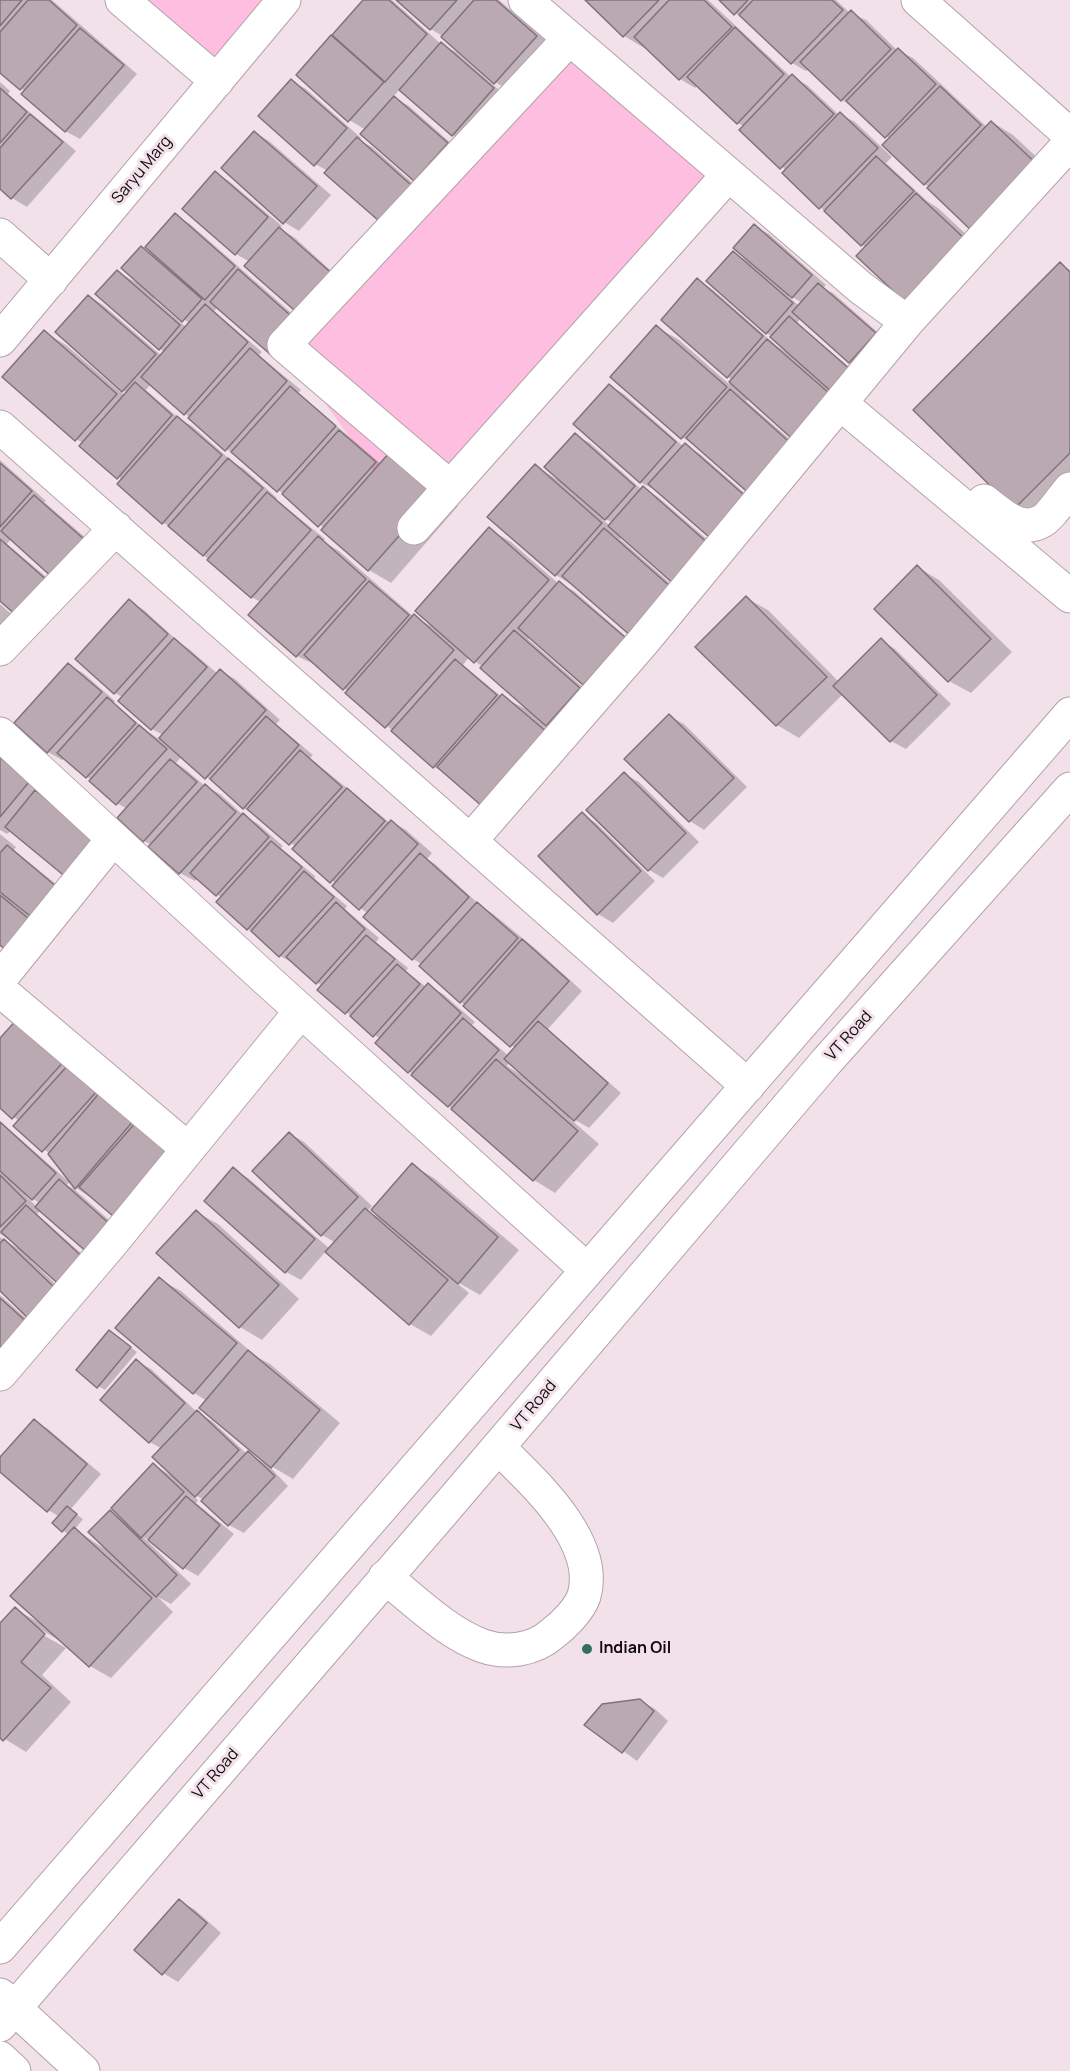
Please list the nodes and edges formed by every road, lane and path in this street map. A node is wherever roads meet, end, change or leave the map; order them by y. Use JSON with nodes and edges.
{"nodes":[{"id":1,"x":123,"y":0,"type":"edge"},
{"id":2,"x":284,"y":0,"type":"edge"},
{"id":3,"x":525,"y":0,"type":"edge"},
{"id":4,"x":918,"y":0,"type":"edge"},
{"id":5,"x":569,"y":39,"type":"junction"},
{"id":6,"x":217,"y":81,"type":"junction"},
{"id":7,"x":1070,"y":135,"type":"edge"},
{"id":8,"x":1070,"y":143,"type":"edge"},
{"id":9,"x":728,"y":175,"type":"junction"},
{"id":10,"x":0,"y":235,"type":"edge"},
{"id":11,"x":51,"y":280,"type":"junction"},
{"id":12,"x":907,"y":322,"type":"junction"},
{"id":13,"x":0,"y":340,"type":"edge"},
{"id":14,"x":840,"y":403,"type":"junction"},
{"id":15,"x":0,"y":427,"type":"edge"},
{"id":16,"x":901,"y":434,"type":"dead end"},
{"id":17,"x":450,"y":487,"type":"junction"},
{"id":18,"x":1070,"y":489,"type":"edge"},
{"id":19,"x":116,"y":528,"type":"junction"},
{"id":20,"x":414,"y":528,"type":"dead end"},
{"id":21,"x":1070,"y":596,"type":"edge"},
{"id":22,"x":0,"y":649,"type":"edge"},
{"id":23,"x":1070,"y":714,"type":"edge"},
{"id":24,"x":0,"y":734,"type":"edge"},
{"id":25,"x":1070,"y":789,"type":"edge"},
{"id":26,"x":113,"y":838,"type":"junction"},
{"id":27,"x":471,"y":840,"type":"junction"},
{"id":28,"x":0,"y":979,"type":"edge"},
{"id":29,"x":0,"y":990,"type":"edge"},
{"id":30,"x":301,"y":1011,"type":"junction"},
{"id":31,"x":748,"y":1086,"type":"junction"},
{"id":32,"x":188,"y":1149,"type":"junction"},
{"id":33,"x":587,"y":1270,"type":"junction"},
{"id":34,"x":0,"y":1374,"type":"edge"},
{"id":35,"x":498,"y":1447,"type":"junction"},
{"id":36,"x":411,"y":1473,"type":"junction"},
{"id":37,"x":447,"y":1507,"type":"junction"},
{"id":38,"x":386,"y":1577,"type":"junction"},
{"id":39,"x":0,"y":1947,"type":"edge"},
{"id":40,"x":5,"y":2010,"type":"edge"},
{"id":41,"x":0,"y":2058,"type":"edge"},
{"id":42,"x":14,"y":2071,"type":"edge"},
{"id":43,"x":83,"y":2071,"type":"edge"}],
"edges":[{"from":1,"to":6,"type":"street"},
{"from":2,"to":6,"type":"street","name":"Saryu Marg"},
{"from":3,"to":5,"type":"street"},
{"from":4,"to":7,"type":"street"},
{"from":5,"to":9,"type":"street"},
{"from":5,"to":17,"type":"street"},
{"from":6,"to":11,"type":"street","name":"Saryu Marg"},
{"from":8,"to":12,"type":"street"},
{"from":9,"to":12,"type":"street"},
{"from":9,"to":17,"type":"street"},
{"from":10,"to":11,"type":"street"},
{"from":11,"to":13,"type":"street","name":"Saryu Marg"},
{"from":12,"to":14,"type":"street"},
{"from":14,"to":21,"type":"street"},
{"from":14,"to":27,"type":"street"},
{"from":15,"to":19,"type":"street"},
{"from":16,"to":18,"type":"street"},
{"from":17,"to":20,"type":"street"},
{"from":19,"to":22,"type":"street"},
{"from":19,"to":27,"type":"street"},
{"from":23,"to":31,"type":"street"},
{"from":24,"to":26,"type":"street"},
{"from":25,"to":35,"type":"street","name":"VT Road"},
{"from":26,"to":28,"type":"street"},
{"from":26,"to":30,"type":"street"},
{"from":27,"to":31,"type":"street"},
{"from":29,"to":32,"type":"street"},
{"from":30,"to":32,"type":"street"},
{"from":30,"to":33,"type":"street"},
{"from":31,"to":33,"type":"street"},
{"from":32,"to":34,"type":"street"},
{"from":33,"to":36,"type":"street"},
{"from":35,"to":37,"type":"street","name":"VT Road"},
{"from":35,"to":38,"type":"street"},
{"from":36,"to":37,"type":"street"},
{"from":36,"to":39,"type":"street"},
{"from":37,"to":38,"type":"street","name":"VT Road"},
{"from":38,"to":40,"type":"street","name":"VT Road"},
{"from":40,"to":43,"type":"street"},
{"from":41,"to":42,"type":"street"}]}
